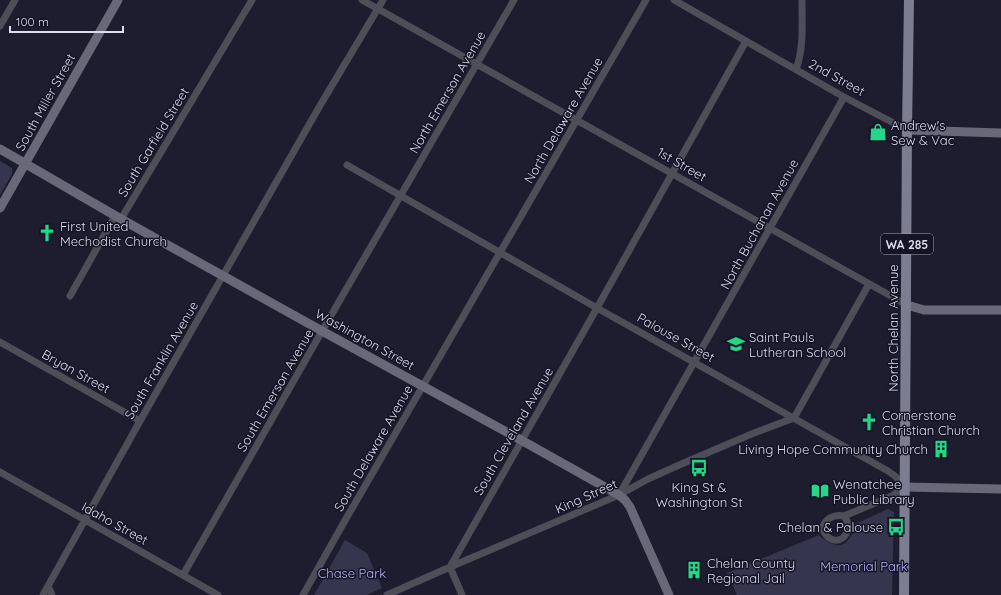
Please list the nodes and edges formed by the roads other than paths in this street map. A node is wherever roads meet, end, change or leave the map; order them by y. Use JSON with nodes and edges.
{"nodes":[{"id":1,"x":15,"y":0,"type":"edge"},
{"id":2,"x":118,"y":0,"type":"edge"},
{"id":3,"x":252,"y":0,"type":"edge"},
{"id":4,"x":362,"y":0,"type":"edge"},
{"id":5,"x":382,"y":0,"type":"edge"},
{"id":6,"x":514,"y":0,"type":"edge"},
{"id":7,"x":646,"y":0,"type":"edge"},
{"id":8,"x":674,"y":0,"type":"edge"},
{"id":9,"x":802,"y":0,"type":"edge"},
{"id":10,"x":909,"y":0,"type":"edge"},
{"id":11,"x":377,"y":9,"type":"junction"},
{"id":12,"x":0,"y":26,"type":"edge"},
{"id":13,"x":746,"y":41,"type":"junction"},
{"id":14,"x":477,"y":64,"type":"junction"},
{"id":15,"x":796,"y":69,"type":"junction"},
{"id":16,"x":844,"y":96,"type":"junction"},
{"id":17,"x":577,"y":120,"type":"junction"},
{"id":18,"x":907,"y":130,"type":"junction"},
{"id":19,"x":1001,"y":133,"type":"edge"},
{"id":20,"x":0,"y":149,"type":"edge"},
{"id":21,"x":25,"y":164,"type":"junction"},
{"id":22,"x":347,"y":165,"type":"dead end"},
{"id":23,"x":672,"y":173,"type":"junction"},
{"id":24,"x":401,"y":196,"type":"junction"},
{"id":25,"x":0,"y":208,"type":"edge"},
{"id":26,"x":118,"y":217,"type":"junction"},
{"id":27,"x":770,"y":229,"type":"junction"},
{"id":28,"x":500,"y":252,"type":"junction"},
{"id":29,"x":223,"y":276,"type":"junction"},
{"id":30,"x":869,"y":284,"type":"junction"},
{"id":31,"x":70,"y":296,"type":"dead end"},
{"id":32,"x":907,"y":305,"type":"junction"},
{"id":33,"x":597,"y":308,"type":"junction"},
{"id":34,"x":1001,"y":310,"type":"edge"},
{"id":35,"x":322,"y":331,"type":"junction"},
{"id":36,"x":0,"y":342,"type":"edge"},
{"id":37,"x":694,"y":362,"type":"junction"},
{"id":38,"x":423,"y":386,"type":"junction"},
{"id":39,"x":794,"y":418,"type":"junction"},
{"id":40,"x":140,"y":421,"type":"junction"},
{"id":41,"x":522,"y":440,"type":"junction"},
{"id":42,"x":0,"y":472,"type":"edge"},
{"id":43,"x":905,"y":487,"type":"junction"},
{"id":44,"x":1001,"y":490,"type":"edge"},
{"id":45,"x":619,"y":495,"type":"junction"},
{"id":46,"x":844,"y":516,"type":"dead end"},
{"id":47,"x":84,"y":520,"type":"junction"},
{"id":48,"x":450,"y":567,"type":"junction"},
{"id":49,"x":183,"y":575,"type":"junction"},
{"id":50,"x":48,"y":586,"type":"junction"},
{"id":51,"x":42,"y":595,"type":"edge"},
{"id":52,"x":52,"y":595,"type":"edge"},
{"id":53,"x":218,"y":595,"type":"edge"},
{"id":54,"x":303,"y":595,"type":"edge"},
{"id":55,"x":387,"y":595,"type":"edge"},
{"id":56,"x":462,"y":595,"type":"edge"},
{"id":57,"x":669,"y":595,"type":"edge"},
{"id":58,"x":904,"y":595,"type":"edge"}],
"edges":[{"from":1,"to":12,"type":"street"},
{"from":2,"to":21,"type":"street","name":"South Miller Street"},
{"from":3,"to":26,"type":"street","name":"South Garfield Street"},
{"from":4,"to":11,"type":"street","name":"1st Street"},
{"from":5,"to":11,"type":"street","name":"South Franklin Avenue"},
{"from":6,"to":14,"type":"street","name":"North Emerson Avenue"},
{"from":7,"to":17,"type":"street","name":"North Delaware Avenue"},
{"from":8,"to":13,"type":"street","name":"2nd Street"},
{"from":9,"to":15,"type":"street"},
{"from":10,"to":18,"type":"main road","name":"North Chelan Avenue","number":"WA 285"},
{"from":11,"to":14,"type":"street","name":"1st Street"},
{"from":11,"to":29,"type":"street","name":"South Franklin Avenue"},
{"from":13,"to":15,"type":"street","name":"2nd Street"},
{"from":13,"to":23,"type":"street","name":"South Cleveland Avenue"},
{"from":14,"to":17,"type":"street","name":"1st Street"},
{"from":14,"to":24,"type":"street","name":"North Emerson Avenue"},
{"from":15,"to":16,"type":"street","name":"2nd Street"},
{"from":16,"to":18,"type":"street","name":"2nd Street"},
{"from":16,"to":27,"type":"street","name":"North Buchanan Avenue"},
{"from":17,"to":23,"type":"street","name":"1st Street"},
{"from":17,"to":28,"type":"street","name":"North Delaware Avenue"},
{"from":18,"to":19,"type":"street","name":"2nd Street"},
{"from":18,"to":32,"type":"main road","name":"North Chelan Avenue","number":"WA 285"},
{"from":20,"to":21,"type":"street","name":"Washington Street"},
{"from":21,"to":25,"type":"street","name":"South Miller Street"},
{"from":21,"to":26,"type":"street","name":"Washington Street"},
{"from":22,"to":24,"type":"street","name":"Palouse Street"},
{"from":23,"to":27,"type":"street","name":"1st Street"},
{"from":23,"to":33,"type":"street","name":"South Cleveland Avenue"},
{"from":24,"to":28,"type":"street","name":"Palouse Street"},
{"from":24,"to":35,"type":"street","name":"South Emerson Avenue"},
{"from":26,"to":29,"type":"street","name":"Washington Street"},
{"from":26,"to":31,"type":"street","name":"South Garfield Street"},
{"from":27,"to":30,"type":"street","name":"1st Street"},
{"from":27,"to":37,"type":"street","name":"North Buchanan Avenue"},
{"from":28,"to":33,"type":"street","name":"Palouse Street"},
{"from":28,"to":38,"type":"street","name":"South Delaware Avenue"},
{"from":29,"to":35,"type":"street","name":"Washington Street"},
{"from":29,"to":40,"type":"street","name":"South Franklin Avenue"},
{"from":30,"to":32,"type":"street","name":"1st Street"},
{"from":30,"to":39,"type":"street"},
{"from":32,"to":34,"type":"street","name":"1st Street"},
{"from":32,"to":43,"type":"main road","name":"North Chelan Avenue","number":"WA 285"},
{"from":33,"to":37,"type":"street","name":"Palouse Street"},
{"from":33,"to":41,"type":"street","name":"South Cleveland Avenue"},
{"from":35,"to":38,"type":"street","name":"Washington Street"},
{"from":35,"to":49,"type":"street","name":"South Emerson Avenue"},
{"from":36,"to":40,"type":"street","name":"Bryan Street"},
{"from":37,"to":39,"type":"street","name":"Palouse Street"},
{"from":37,"to":45,"type":"street","name":"North Buchanan Avenue"},
{"from":38,"to":41,"type":"street","name":"Washington Street"},
{"from":38,"to":54,"type":"street","name":"South Delaware Avenue"},
{"from":39,"to":43,"type":"street","name":"Palouse Street"},
{"from":39,"to":45,"type":"street","name":"King Street"},
{"from":40,"to":47,"type":"street","name":"South Franklin Avenue"},
{"from":41,"to":45,"type":"street","name":"Washington Street"},
{"from":41,"to":48,"type":"street","name":"South Cleveland Avenue"},
{"from":42,"to":47,"type":"street","name":"Idaho Street"},
{"from":43,"to":44,"type":"street"},
{"from":43,"to":46,"type":"street"},
{"from":43,"to":58,"type":"main road","number":"WA 285"},
{"from":45,"to":48,"type":"street","name":"King Street"},
{"from":45,"to":57,"type":"street","name":"Washington Street"},
{"from":47,"to":49,"type":"street","name":"Idaho Street"},
{"from":47,"to":50,"type":"street","name":"South Franklin Avenue"},
{"from":48,"to":55,"type":"street","name":"King Street"},
{"from":48,"to":56,"type":"street"},
{"from":49,"to":53,"type":"street","name":"Idaho Street"},
{"from":50,"to":51,"type":"street","name":"South Franklin Avenue"},
{"from":50,"to":52,"type":"street"}]}
